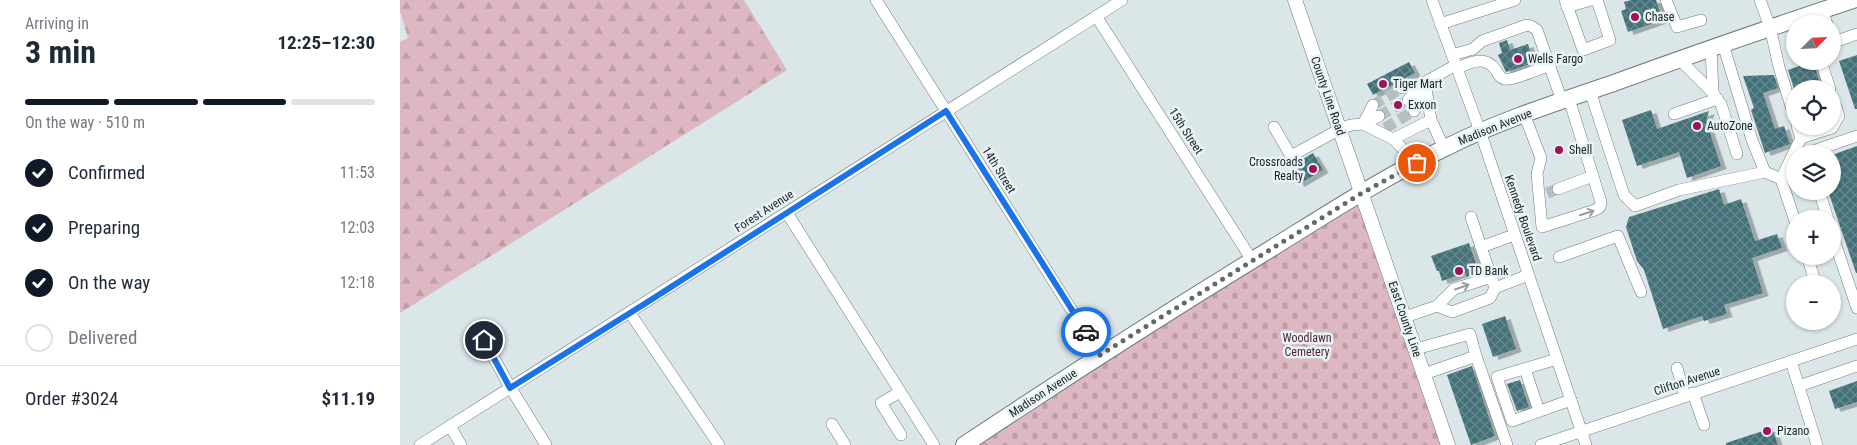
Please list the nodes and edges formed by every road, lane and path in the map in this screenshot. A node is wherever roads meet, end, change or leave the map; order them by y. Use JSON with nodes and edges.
{"nodes":[{"id":1,"x":876,"y":0,"type":"edge"},
{"id":2,"x":1122,"y":0,"type":"edge"},
{"id":3,"x":1295,"y":0,"type":"edge"},
{"id":4,"x":1432,"y":0,"type":"edge"},
{"id":5,"x":1514,"y":0,"type":"edge"},
{"id":6,"x":1591,"y":0,"type":"edge"},
{"id":7,"x":1597,"y":0,"type":"edge"},
{"id":8,"x":1666,"y":0,"type":"edge"},
{"id":9,"x":1761,"y":0,"type":"edge"},
{"id":10,"x":1853,"y":0,"type":"edge"},
{"id":11,"x":1566,"y":4,"type":"edge"},
{"id":12,"x":1827,"y":15,"type":"edge"},
{"id":13,"x":1096,"y":16,"type":"junction"},
{"id":14,"x":1701,"y":20,"type":"dead end"},
{"id":15,"x":1440,"y":24,"type":"junction"},
{"id":16,"x":1786,"y":25,"type":"edge"},
{"id":17,"x":1770,"y":28,"type":"junction"},
{"id":18,"x":1857,"y":34,"type":"edge"},
{"id":19,"x":1841,"y":40,"type":"edge"},
{"id":20,"x":1717,"y":46,"type":"junction"},
{"id":21,"x":1679,"y":59,"type":"junction"},
{"id":22,"x":1455,"y":63,"type":"junction"},
{"id":23,"x":1550,"y":65,"type":"junction"},
{"id":24,"x":1425,"y":82,"type":"junction"},
{"id":25,"x":1402,"y":88,"type":"tunnel mouth"},
{"id":26,"x":1590,"y":91,"type":"junction"},
{"id":27,"x":1786,"y":91,"type":"edge"},
{"id":28,"x":1715,"y":96,"type":"junction"},
{"id":29,"x":1408,"y":100,"type":"tunnel mouth"},
{"id":30,"x":1565,"y":100,"type":"junction"},
{"id":31,"x":1373,"y":105,"type":"tunnel mouth"},
{"id":32,"x":946,"y":111,"type":"junction"},
{"id":33,"x":1414,"y":112,"type":"tunnel mouth"},
{"id":34,"x":1524,"y":114,"type":"junction"},
{"id":35,"x":1674,"y":114,"type":"dead end"},
{"id":36,"x":1379,"y":116,"type":"tunnel mouth"},
{"id":37,"x":1431,"y":120,"type":"junction"},
{"id":38,"x":1363,"y":124,"type":"junction"},
{"id":39,"x":1274,"y":127,"type":"dead end"},
{"id":40,"x":1385,"y":128,"type":"tunnel mouth"},
{"id":41,"x":1340,"y":129,"type":"junction"},
{"id":42,"x":1480,"y":131,"type":"junction"},
{"id":43,"x":1800,"y":135,"type":"edge"},
{"id":44,"x":1810,"y":135,"type":"edge"},
{"id":45,"x":1857,"y":136,"type":"edge"},
{"id":46,"x":1801,"y":138,"type":"junction"},
{"id":47,"x":1393,"y":139,"type":"junction"},
{"id":48,"x":1831,"y":145,"type":"edge"},
{"id":49,"x":1444,"y":148,"type":"junction"},
{"id":50,"x":1737,"y":154,"type":"dead end"},
{"id":51,"x":1417,"y":163,"type":"junction"},
{"id":52,"x":1764,"y":172,"type":"junction"},
{"id":53,"x":1593,"y":176,"type":"junction"},
{"id":54,"x":1781,"y":179,"type":"junction"},
{"id":55,"x":1548,"y":192,"type":"junction"},
{"id":56,"x":1362,"y":193,"type":"junction"},
{"id":57,"x":1791,"y":210,"type":"edge"},
{"id":58,"x":786,"y":213,"type":"junction"},
{"id":59,"x":1471,"y":217,"type":"dead end"},
{"id":60,"x":1514,"y":235,"type":"junction"},
{"id":61,"x":1481,"y":247,"type":"junction"},
{"id":62,"x":1559,"y":257,"type":"dead end"},
{"id":63,"x":1252,"y":260,"type":"junction"},
{"id":64,"x":1841,"y":261,"type":"edge"},
{"id":65,"x":1528,"y":275,"type":"junction"},
{"id":66,"x":1494,"y":282,"type":"junction"},
{"id":67,"x":1641,"y":292,"type":"dead end"},
{"id":68,"x":1437,"y":306,"type":"junction"},
{"id":69,"x":1857,"y":308,"type":"edge"},
{"id":70,"x":630,"y":313,"type":"junction"},
{"id":71,"x":1405,"y":317,"type":"junction"},
{"id":72,"x":1857,"y":339,"type":"edge"},
{"id":73,"x":484,"y":340,"type":"dead end"},
{"id":74,"x":1416,"y":349,"type":"junction"},
{"id":75,"x":1100,"y":355,"type":"junction"},
{"id":76,"x":1476,"y":356,"type":"junction"},
{"id":77,"x":1557,"y":359,"type":"junction"},
{"id":78,"x":1790,"y":361,"type":"junction"},
{"id":79,"x":1857,"y":366,"type":"edge"},
{"id":80,"x":1677,"y":368,"type":"dead end"},
{"id":81,"x":1525,"y":369,"type":"junction"},
{"id":82,"x":1424,"y":374,"type":"junction"},
{"id":83,"x":1798,"y":386,"type":"junction"},
{"id":84,"x":510,"y":388,"type":"junction"},
{"id":85,"x":900,"y":392,"type":"junction"},
{"id":86,"x":1689,"y":395,"type":"junction"},
{"id":87,"x":1571,"y":400,"type":"junction"},
{"id":88,"x":1539,"y":411,"type":"junction"},
{"id":89,"x":832,"y":424,"type":"dead end"},
{"id":90,"x":1704,"y":425,"type":"dead end"},
{"id":91,"x":450,"y":426,"type":"junction"},
{"id":92,"x":1581,"y":431,"type":"junction"},
{"id":93,"x":901,"y":435,"type":"dead end"},
{"id":94,"x":420,"y":445,"type":"edge"},
{"id":95,"x":461,"y":445,"type":"edge"},
{"id":96,"x":546,"y":445,"type":"edge"},
{"id":97,"x":719,"y":445,"type":"edge"},
{"id":98,"x":845,"y":445,"type":"edge"},
{"id":99,"x":934,"y":445,"type":"edge"},
{"id":100,"x":964,"y":445,"type":"edge"},
{"id":101,"x":1448,"y":445,"type":"edge"},
{"id":102,"x":1507,"y":445,"type":"edge"},
{"id":103,"x":1541,"y":445,"type":"edge"},
{"id":104,"x":1586,"y":445,"type":"edge"},
{"id":105,"x":1817,"y":445,"type":"edge"}],
"edges":[{"from":1,"to":32,"type":"street","name":"14th Street"},
{"from":2,"to":13,"type":"street","name":"Forest Avenue"},
{"from":3,"to":41,"type":"main road","name":"County Line Road"},
{"from":4,"to":15,"type":"street","name":"Kennedy Boulevard"},
{"from":5,"to":15,"type":"street"},
{"from":6,"to":11,"type":"street"},
{"from":7,"to":11,"type":"street"},
{"from":8,"to":14,"type":"street"},
{"from":9,"to":17,"type":"street"},
{"from":10,"to":12,"type":"highway","name":"Madison Avenue"},
{"from":13,"to":32,"type":"street","name":"Forest Avenue"},
{"from":13,"to":63,"type":"street","name":"15th Street"},
{"from":15,"to":22,"type":"street","name":"Kennedy Boulevard"},
{"from":16,"to":17,"type":"highway","name":"Madison Avenue"},
{"from":17,"to":20,"type":"highway","name":"Madison Avenue"},
{"from":17,"to":27,"type":"street"},
{"from":18,"to":19,"type":"street"},
{"from":20,"to":21,"type":"highway","name":"Madison Avenue"},
{"from":20,"to":28,"type":"street"},
{"from":20,"to":52,"type":"street"},
{"from":21,"to":26,"type":"highway","name":"Madison Avenue"},
{"from":21,"to":28,"type":"street"},
{"from":22,"to":23,"type":"street"},
{"from":22,"to":23,"type":"street"},
{"from":22,"to":24,"type":"street"},
{"from":22,"to":42,"type":"street","name":"Kennedy Boulevard"},
{"from":23,"to":30,"type":"street"},
{"from":24,"to":25,"type":"street"},
{"from":24,"to":29,"type":"street"},
{"from":24,"to":33,"type":"street"},
{"from":24,"to":37,"type":"street"},
{"from":26,"to":30,"type":"highway","name":"Madison Avenue"},
{"from":26,"to":52,"type":"street"},
{"from":28,"to":35,"type":"street"},
{"from":28,"to":50,"type":"street"},
{"from":30,"to":34,"type":"highway","name":"Madison Avenue"},
{"from":30,"to":53,"type":"street"},
{"from":31,"to":38,"type":"street"},
{"from":32,"to":58,"type":"street","name":"Forest Avenue"},
{"from":32,"to":75,"type":"street","name":"14th Street"},
{"from":34,"to":42,"type":"highway","name":"Madison Avenue"},
{"from":34,"to":55,"type":"street"},
{"from":36,"to":38,"type":"street"},
{"from":37,"to":47,"type":"street"},
{"from":37,"to":49,"type":"street"},
{"from":38,"to":40,"type":"street"},
{"from":38,"to":41,"type":"street"},
{"from":38,"to":47,"type":"street"},
{"from":39,"to":41,"type":"street"},
{"from":41,"to":56,"type":"main road","name":"County Line Road"},
{"from":42,"to":49,"type":"highway","name":"Madison Avenue"},
{"from":42,"to":60,"type":"street","name":"Kennedy Boulevard"},
{"from":43,"to":46,"type":"street"},
{"from":44,"to":46,"type":"street"},
{"from":45,"to":48,"type":"street"},
{"from":46,"to":54,"type":"street"},
{"from":47,"to":51,"type":"street"},
{"from":49,"to":51,"type":"highway","name":"Madison Avenue"},
{"from":51,"to":56,"type":"highway","name":"Madison Avenue"},
{"from":52,"to":54,"type":"street"},
{"from":53,"to":55,"type":"street"},
{"from":55,"to":53,"type":"street","one_way":true},
{"from":54,"to":57,"type":"street"},
{"from":56,"to":63,"type":"highway","name":"Madison Avenue"},
{"from":56,"to":71,"type":"main road","name":"East County Line"},
{"from":58,"to":70,"type":"street","name":"Forest Avenue"},
{"from":58,"to":85,"type":"street"},
{"from":59,"to":61,"type":"street"},
{"from":60,"to":61,"type":"street"},
{"from":60,"to":65,"type":"street","name":"Kennedy Boulevard"},
{"from":61,"to":66,"type":"street"},
{"from":62,"to":67,"type":"street"},
{"from":63,"to":75,"type":"highway","name":"Madison Avenue"},
{"from":64,"to":69,"type":"street"},
{"from":65,"to":66,"type":"street"},
{"from":65,"to":77,"type":"street","name":"Kennedy Boulevard"},
{"from":68,"to":66,"type":"street","one_way":true},
{"from":66,"to":68,"type":"street"},
{"from":68,"to":71,"type":"street"},
{"from":70,"to":84,"type":"street","name":"Forest Avenue"},
{"from":70,"to":97,"type":"street"},
{"from":71,"to":74,"type":"main road","name":"East County Line"},
{"from":72,"to":78,"type":"street","name":"Clifton Avenue"},
{"from":73,"to":84,"type":"street"},
{"from":74,"to":76,"type":"street"},
{"from":74,"to":82,"type":"main road","name":"East County Line"},
{"from":75,"to":100,"type":"highway","name":"Madison Avenue"},
{"from":76,"to":82,"type":"street"},
{"from":76,"to":102,"type":"street"},
{"from":77,"to":81,"type":"street"},
{"from":77,"to":87,"type":"street","name":"Kennedy Boulevard"},
{"from":78,"to":83,"type":"street"},
{"from":78,"to":86,"type":"street","name":"Clifton Avenue"},
{"from":79,"to":83,"type":"street"},
{"from":80,"to":86,"type":"street"},
{"from":81,"to":88,"type":"street"},
{"from":81,"to":88,"type":"street"},
{"from":82,"to":101,"type":"main road","name":"East County Line"},
{"from":83,"to":105,"type":"street"},
{"from":84,"to":91,"type":"street","name":"Forest Avenue"},
{"from":84,"to":96,"type":"street"},
{"from":85,"to":93,"type":"street"},
{"from":85,"to":99,"type":"street"},
{"from":86,"to":90,"type":"street"},
{"from":86,"to":92,"type":"street","name":"Clifton Avenue"},
{"from":87,"to":88,"type":"street"},
{"from":87,"to":92,"type":"street","name":"Kennedy Boulevard"},
{"from":89,"to":98,"type":"street"},
{"from":91,"to":94,"type":"street","name":"Forest Avenue"},
{"from":91,"to":95,"type":"street"},
{"from":92,"to":103,"type":"street","name":"Clifton Avenue"},
{"from":92,"to":104,"type":"street","name":"Kennedy Boulevard"}]}
